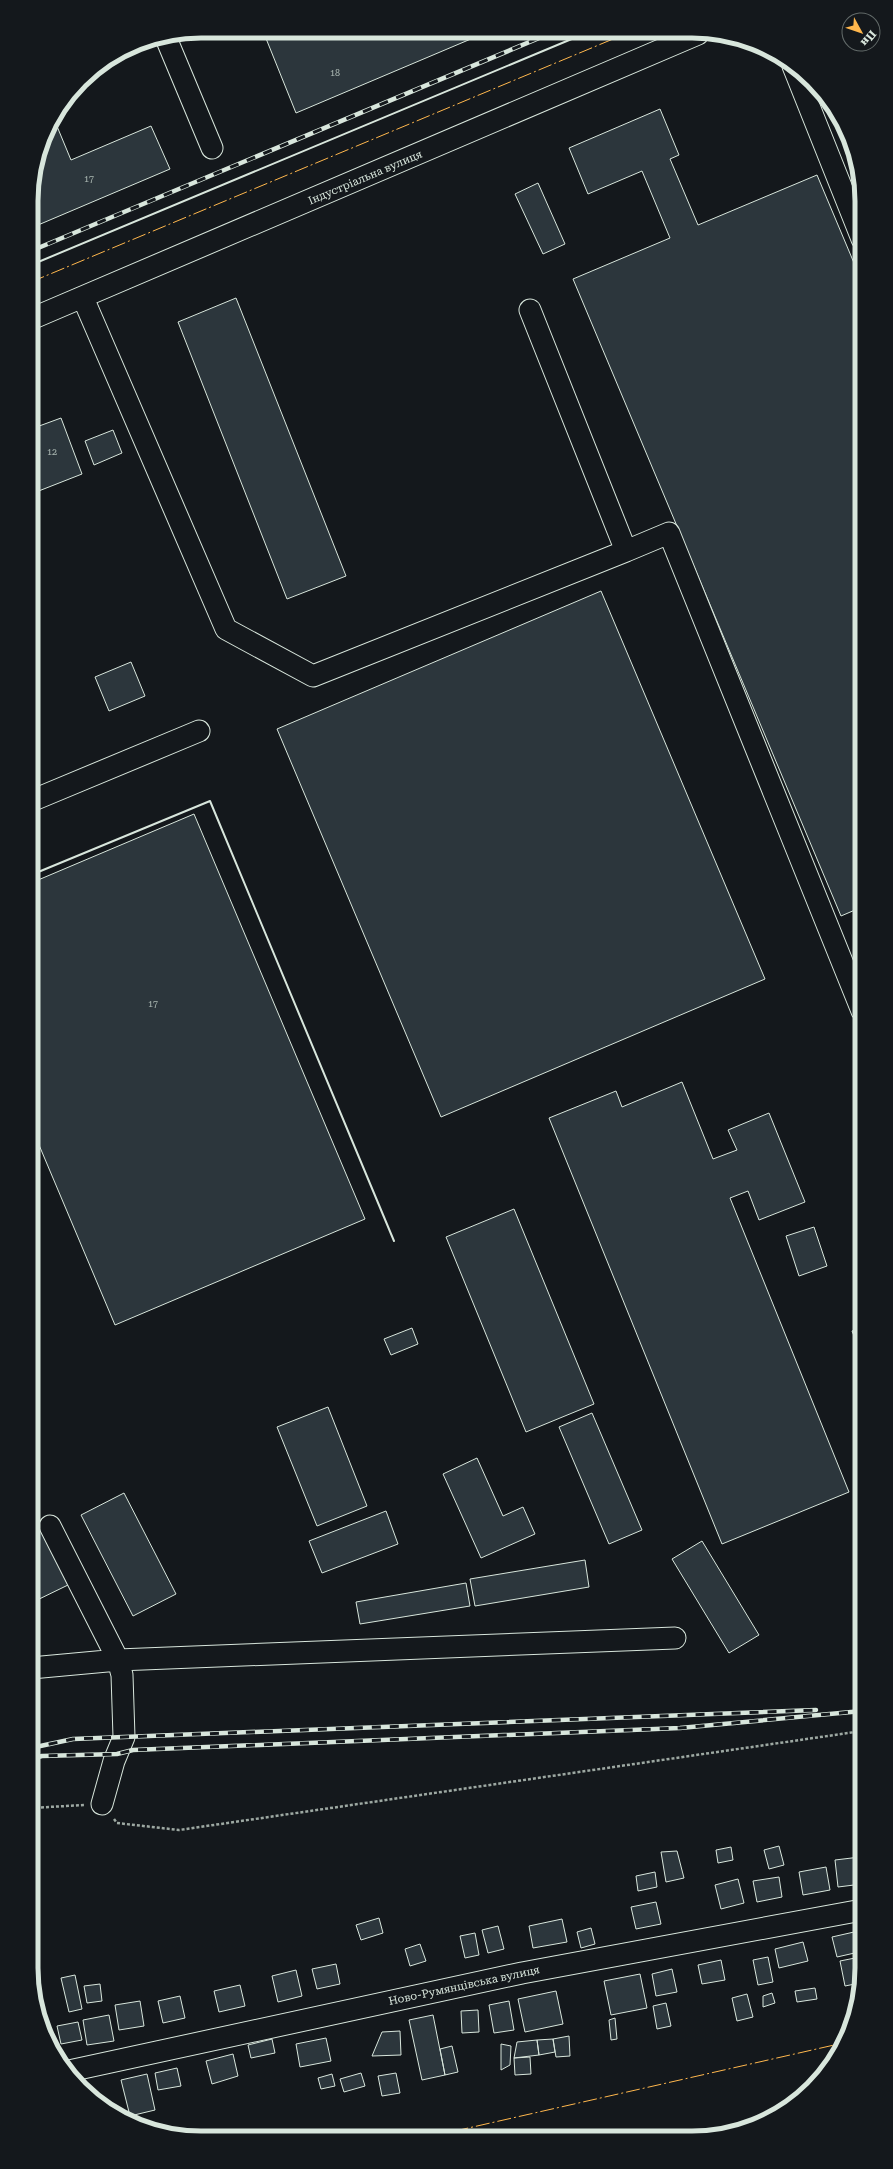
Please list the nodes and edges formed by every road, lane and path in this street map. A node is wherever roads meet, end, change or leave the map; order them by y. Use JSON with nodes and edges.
{"nodes":[{"id":1,"x":689,"y":38,"type":"edge"},
{"id":2,"x":168,"y":42,"type":"edge"},
{"id":3,"x":798,"y":78,"type":"edge"},
{"id":4,"x":212,"y":148,"type":"dead end"},
{"id":5,"x":855,"y":221,"type":"edge"},
{"id":6,"x":83,"y":298,"type":"junction"},
{"id":7,"x":530,"y":310,"type":"dead end"},
{"id":8,"x":38,"y":317,"type":"edge"},
{"id":9,"x":626,"y":550,"type":"junction"},
{"id":10,"x":199,"y":731,"type":"dead end"},
{"id":11,"x":38,"y":798,"type":"edge"},
{"id":12,"x":855,"y":994,"type":"edge"},
{"id":13,"x":50,"y":1526,"type":"dead end"},
{"id":14,"x":675,"y":1638,"type":"dead end"},
{"id":15,"x":118,"y":1660,"type":"junction"},
{"id":16,"x":38,"y":1667,"type":"edge"},
{"id":17,"x":855,"y":1732,"type":"edge"},
{"id":18,"x":102,"y":1804,"type":"junction"},
{"id":19,"x":38,"y":1808,"type":"edge"},
{"id":20,"x":855,"y":1911,"type":"edge"},
{"id":21,"x":74,"y":2070,"type":"edge"}],
"edges":[{"from":1,"to":6,"type":"street","name":"Індустріальна вулиця"},
{"from":2,"to":4,"type":"street"},
{"from":3,"to":5,"type":"street"},
{"from":6,"to":8,"type":"street","name":"Індустріальна вулиця"},
{"from":6,"to":9,"type":"street"},
{"from":7,"to":9,"type":"street"},
{"from":9,"to":12,"type":"street"},
{"from":10,"to":11,"type":"street"},
{"from":13,"to":15,"type":"street"},
{"from":14,"to":15,"type":"street"},
{"from":15,"to":16,"type":"street"},
{"from":15,"to":18,"type":"street"},
{"from":17,"to":18,"type":"path"},
{"from":18,"to":19,"type":"path"},
{"from":20,"to":21,"type":"street","name":"Ново-Румянцівська вулиця"}]}
